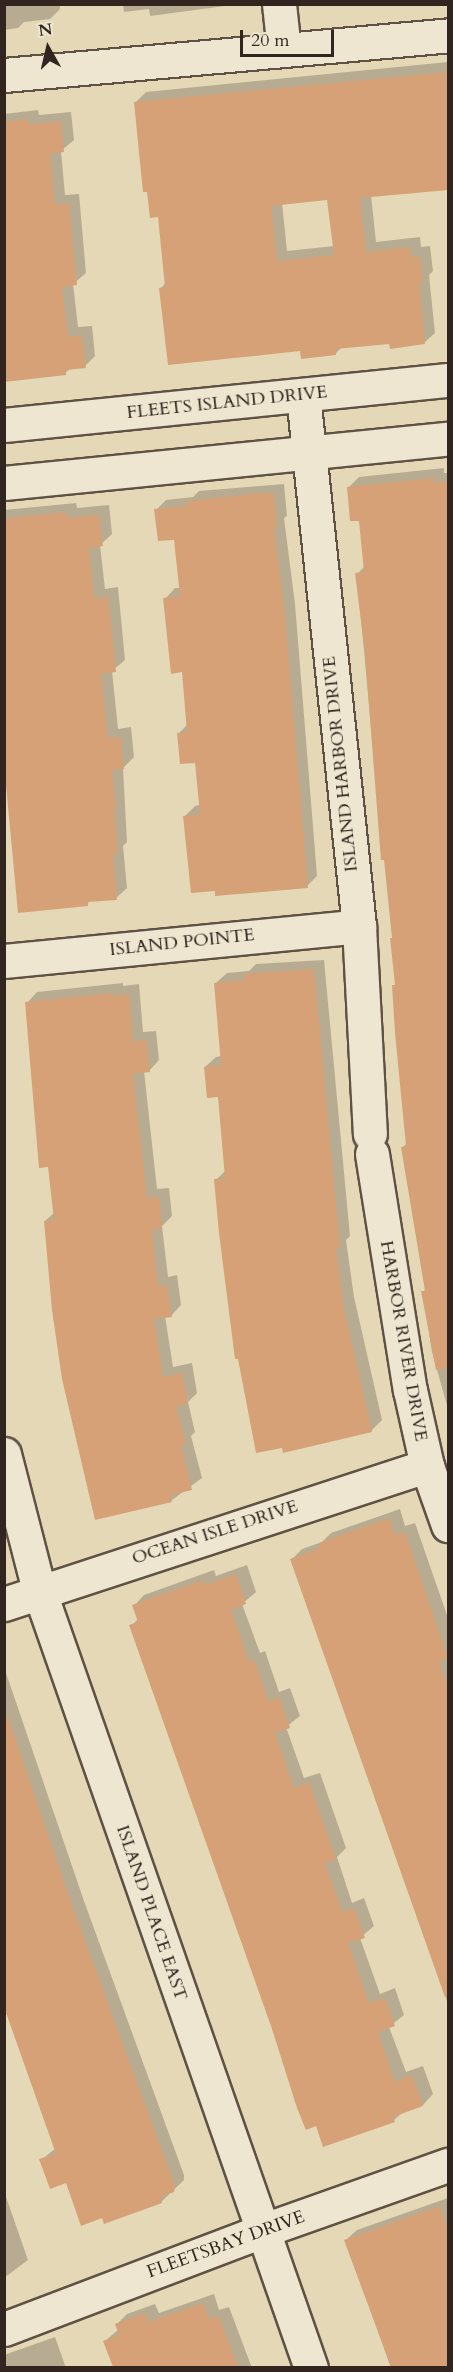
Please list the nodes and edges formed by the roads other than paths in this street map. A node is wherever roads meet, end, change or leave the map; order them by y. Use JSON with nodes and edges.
{"nodes":[{"id":1,"x":279,"y":4,"type":"edge"},
{"id":2,"x":448,"y":35,"type":"edge"},
{"id":3,"x":284,"y":50,"type":"junction"},
{"id":4,"x":4,"y":75,"type":"edge"},
{"id":5,"x":448,"y":380,"type":"edge"},
{"id":6,"x":303,"y":395,"type":"junction"},
{"id":7,"x":4,"y":425,"type":"edge"},
{"id":8,"x":448,"y":439,"type":"edge"},
{"id":9,"x":307,"y":453,"type":"junction"},
{"id":10,"x":4,"y":483,"type":"edge"},
{"id":11,"x":359,"y":926,"type":"junction"},
{"id":12,"x":4,"y":961,"type":"edge"},
{"id":13,"x":371,"y":1144,"type":"joint"},
{"id":14,"x":4,"y":1454,"type":"edge"},
{"id":15,"x":427,"y":1466,"type":"junction"},
{"id":16,"x":448,"y":1526,"type":"edge"},
{"id":17,"x":39,"y":1590,"type":"junction"},
{"id":18,"x":4,"y":1604,"type":"edge"},
{"id":19,"x":448,"y":2165,"type":"edge"},
{"id":20,"x":264,"y":2230,"type":"junction"},
{"id":21,"x":4,"y":2329,"type":"edge"},
{"id":22,"x":311,"y":2367,"type":"edge"}],
"edges":[{"from":1,"to":3,"type":"street"},
{"from":2,"to":3,"type":"street"},
{"from":3,"to":4,"type":"street"},
{"from":5,"to":6,"type":"street","name":"FLEETS ISLAND DRIVE"},
{"from":6,"to":7,"type":"street","name":"FLEETS ISLAND DRIVE"},
{"from":6,"to":9,"type":"street","name":"ISLAND HARBOR DRIVE"},
{"from":8,"to":9,"type":"street"},
{"from":9,"to":10,"type":"street"},
{"from":9,"to":11,"type":"street","name":"ISLAND HARBOR DRIVE"},
{"from":11,"to":12,"type":"street","name":"ISLAND POINTE"},
{"from":11,"to":13,"type":"street","name":"ISLAND HARBOR DRIVE"},
{"from":13,"to":15,"type":"street","name":"HARBOR RIVER DRIVE"},
{"from":14,"to":17,"type":"street","name":"ISLAND PLACE EAST"},
{"from":15,"to":16,"type":"street","name":"HARBOR RIVER DRIVE"},
{"from":15,"to":17,"type":"street","name":"OCEAN ISLE DRIVE"},
{"from":17,"to":18,"type":"street","name":"OCEAN ISLE DRIVE"},
{"from":17,"to":20,"type":"street","name":"ISLAND PLACE EAST"},
{"from":19,"to":20,"type":"street","name":"FLEETSBAY DRIVE"},
{"from":20,"to":21,"type":"street","name":"FLEETSBAY DRIVE"},
{"from":20,"to":22,"type":"street","name":"ISLAND PLACE EAST"}]}
